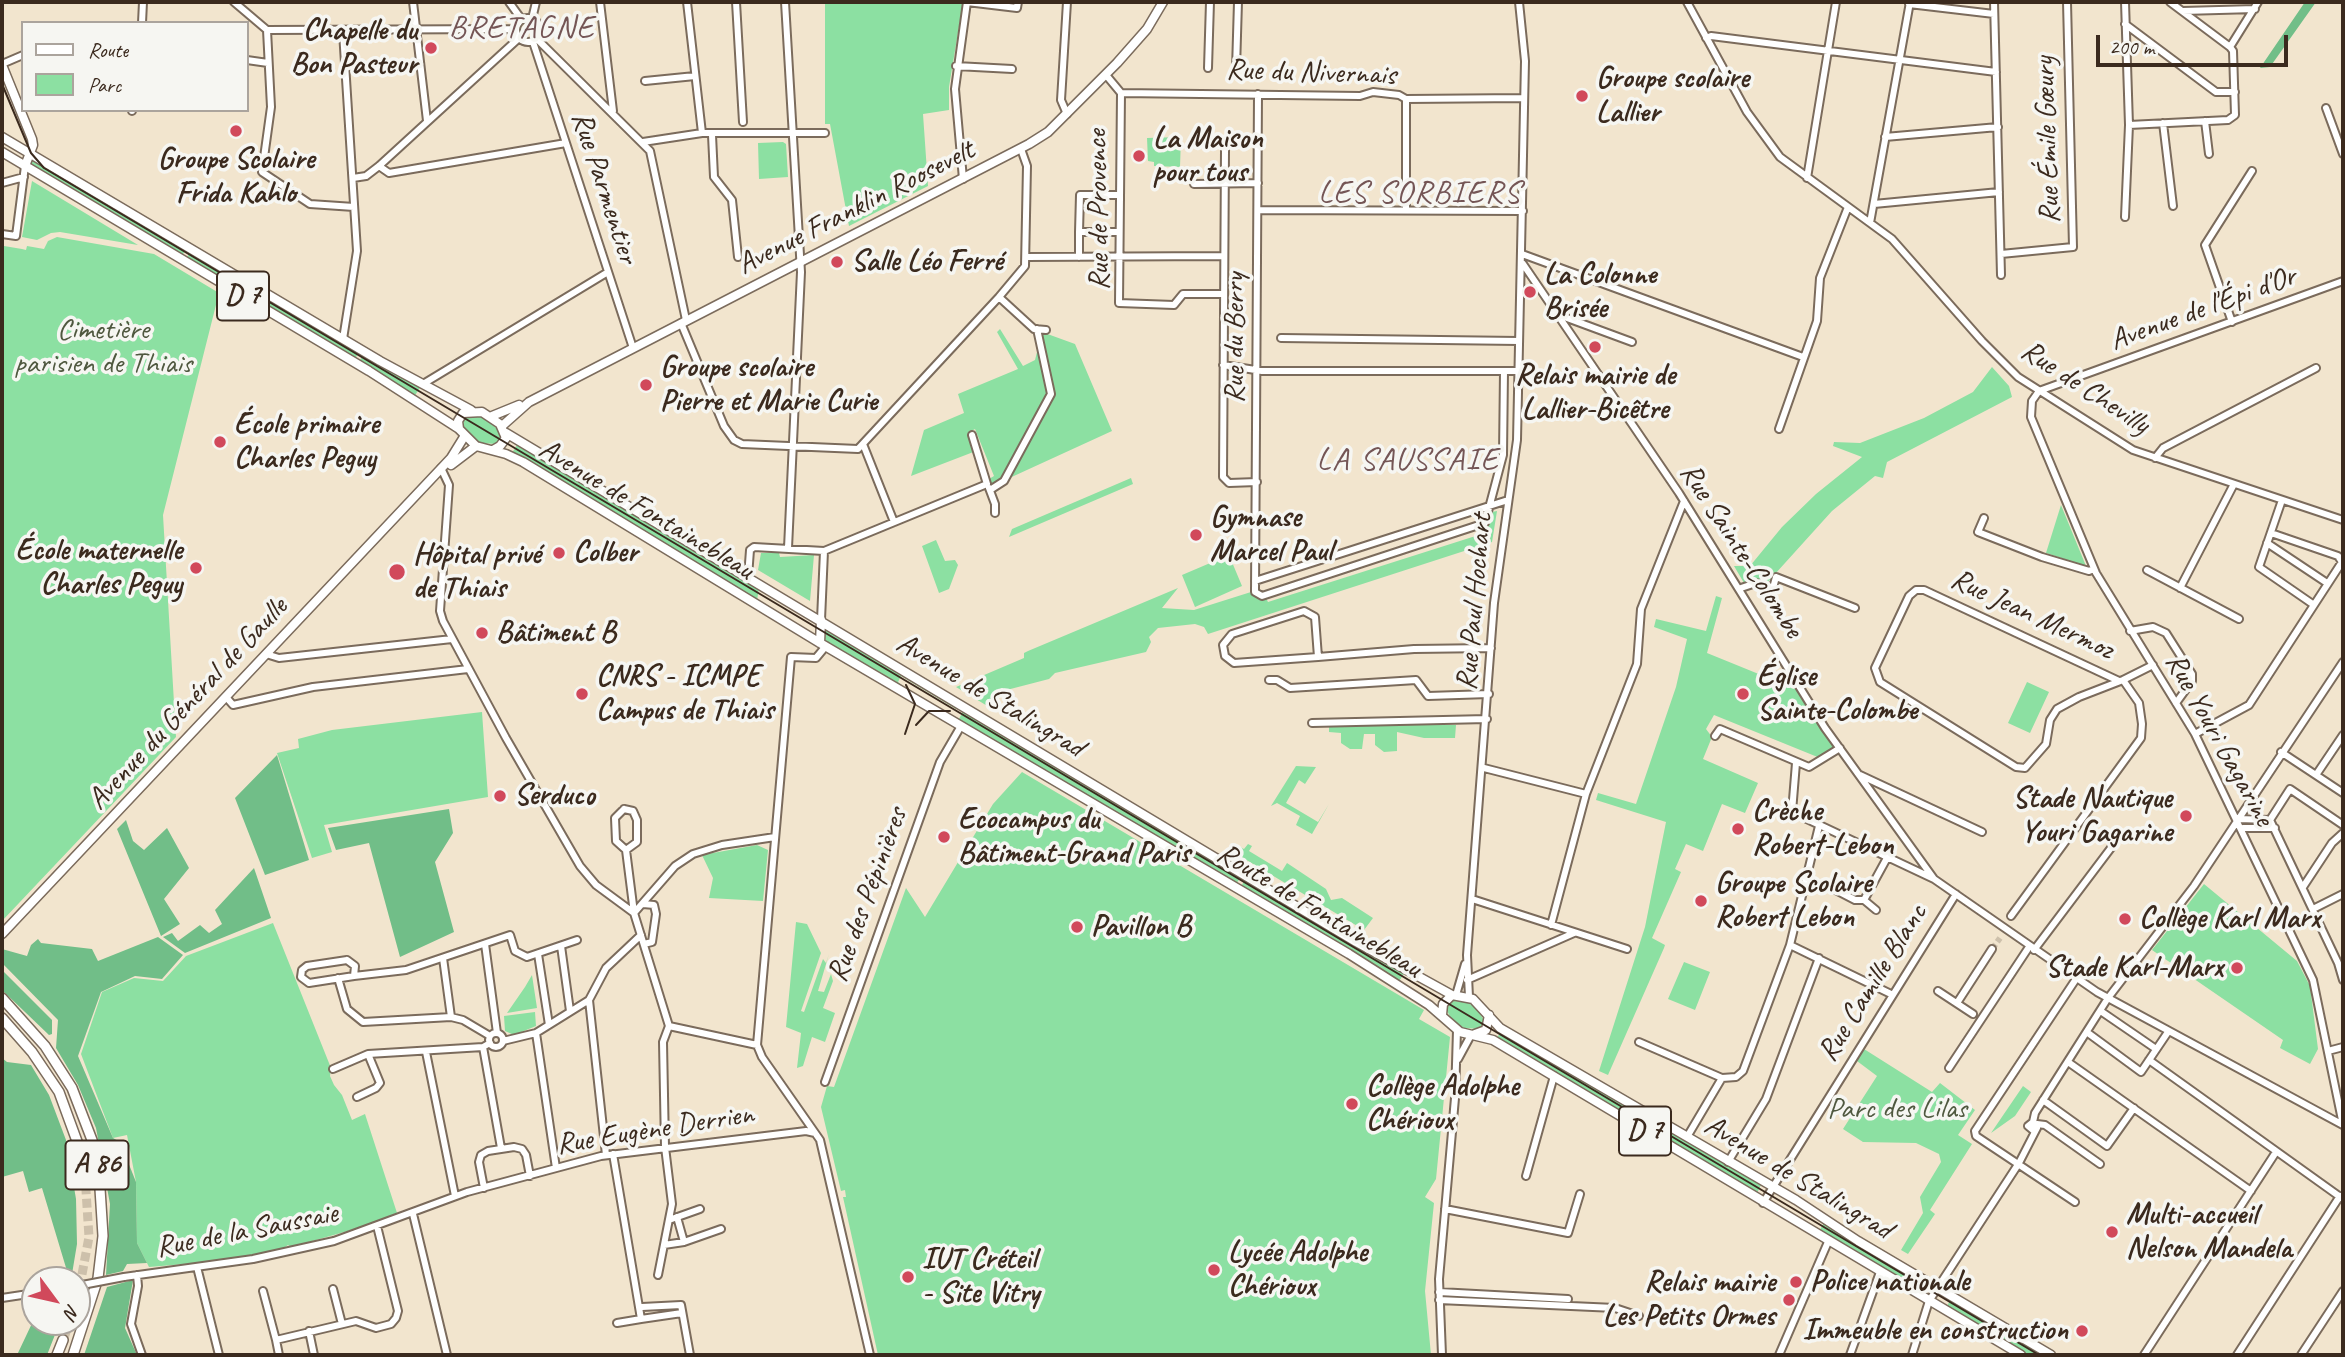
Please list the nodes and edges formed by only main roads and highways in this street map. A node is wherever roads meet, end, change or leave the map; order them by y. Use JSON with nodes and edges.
{"nodes":[{"id":1,"x":1163,"y":2,"type":"edge"},
{"id":2,"x":2,"y":64,"type":"edge"},
{"id":3,"x":21,"y":112,"type":"edge"},
{"id":4,"x":21,"y":112,"type":"edge"},
{"id":5,"x":2,"y":137,"type":"edge"},
{"id":6,"x":2,"y":152,"type":"edge"},
{"id":7,"x":31,"y":153,"type":"junction"},
{"id":8,"x":24,"y":166,"type":"junction"},
{"id":9,"x":529,"y":402,"type":"junction"},
{"id":10,"x":471,"y":410,"type":"junction"},
{"id":11,"x":492,"y":416,"type":"junction"},
{"id":12,"x":504,"y":430,"type":"junction"},
{"id":13,"x":461,"y":433,"type":"junction"},
{"id":14,"x":476,"y":446,"type":"junction"},
{"id":15,"x":493,"y":450,"type":"junction"},
{"id":16,"x":442,"y":471,"type":"junction"},
{"id":17,"x":773,"y":614,"type":"joint"},
{"id":18,"x":821,"y":621,"type":"junction"},
{"id":19,"x":823,"y":644,"type":"junction"},
{"id":20,"x":2,"y":934,"type":"edge"},
{"id":21,"x":1454,"y":995,"type":"junction"},
{"id":22,"x":2,"y":998,"type":"edge"},
{"id":23,"x":1442,"y":1015,"type":"junction"},
{"id":24,"x":1489,"y":1015,"type":"junction"},
{"id":25,"x":2,"y":1018,"type":"edge"},
{"id":26,"x":1472,"y":1035,"type":"junction"},
{"id":27,"x":79,"y":1144,"type":"tunnel mouth"},
{"id":28,"x":63,"y":1340,"type":"tunnel mouth"},
{"id":29,"x":57,"y":1355,"type":"edge"},
{"id":30,"x":73,"y":1355,"type":"edge"},
{"id":31,"x":2021,"y":1355,"type":"edge"},
{"id":32,"x":2051,"y":1355,"type":"edge"}],
"edges":[{"from":1,"to":9,"type":"main road","name":"Avenue Franklin Roosevelt"},
{"from":2,"to":4,"type":"main road"},
{"from":3,"to":7,"type":"main road"},
{"from":5,"to":7,"type":"main road","number":"D 7"},
{"from":6,"to":8,"type":"main road","number":"D 7"},
{"from":7,"to":8,"type":"main road"},
{"from":7,"to":10,"type":"main road","number":"D 7"},
{"from":8,"to":13,"type":"main road","number":"D 7"},
{"from":9,"to":11,"type":"main road","name":"Avenue Franklin Roosevelt"},
{"from":9,"to":12,"type":"main road","name":"Avenue Franklin Roosevelt"},
{"from":10,"to":11,"type":"main road","number":"D 7"},
{"from":10,"to":13,"type":"main road"},
{"from":11,"to":12,"type":"main road","number":"D 7"},
{"from":12,"to":15,"type":"main road"},
{"from":12,"to":18,"type":"main road","name":"Avenue de Stalingrad","number":"D 7"},
{"from":13,"to":14,"type":"main road","number":"D 7"},
{"from":13,"to":16,"type":"main road","name":"Avenue du Général de Gaulle"},
{"from":14,"to":15,"type":"main road","number":"D 7"},
{"from":14,"to":16,"type":"main road","name":"Avenue du Général de Gaulle"},
{"from":15,"to":17,"type":"main road","name":"Avenue de Fontainebleau","number":"D 7"},
{"from":16,"to":20,"type":"main road","name":"Avenue du Général de Gaulle"},
{"from":17,"to":19,"type":"main road","name":"Route de Fontainebleau","number":"D 7"},
{"from":18,"to":19,"type":"main road"},
{"from":18,"to":21,"type":"main road","name":"Avenue de Stalingrad","number":"D 7"},
{"from":19,"to":23,"type":"main road","name":"Route de Fontainebleau","number":"D 7"},
{"from":21,"to":23,"type":"main road"},
{"from":21,"to":24,"type":"main road","number":"D 7"},
{"from":22,"to":30,"type":"highway","number":"A 86"},
{"from":23,"to":26,"type":"main road","number":"D 7"},
{"from":24,"to":26,"type":"main road"},
{"from":24,"to":32,"type":"main road","name":"Avenue de Stalingrad","number":"D 7"},
{"from":25,"to":27,"type":"highway","number":"A 86"},
{"from":26,"to":31,"type":"main road","name":"Avenue de Stalingrad","number":"D 7"},
{"from":28,"to":29,"type":"highway"}]}
